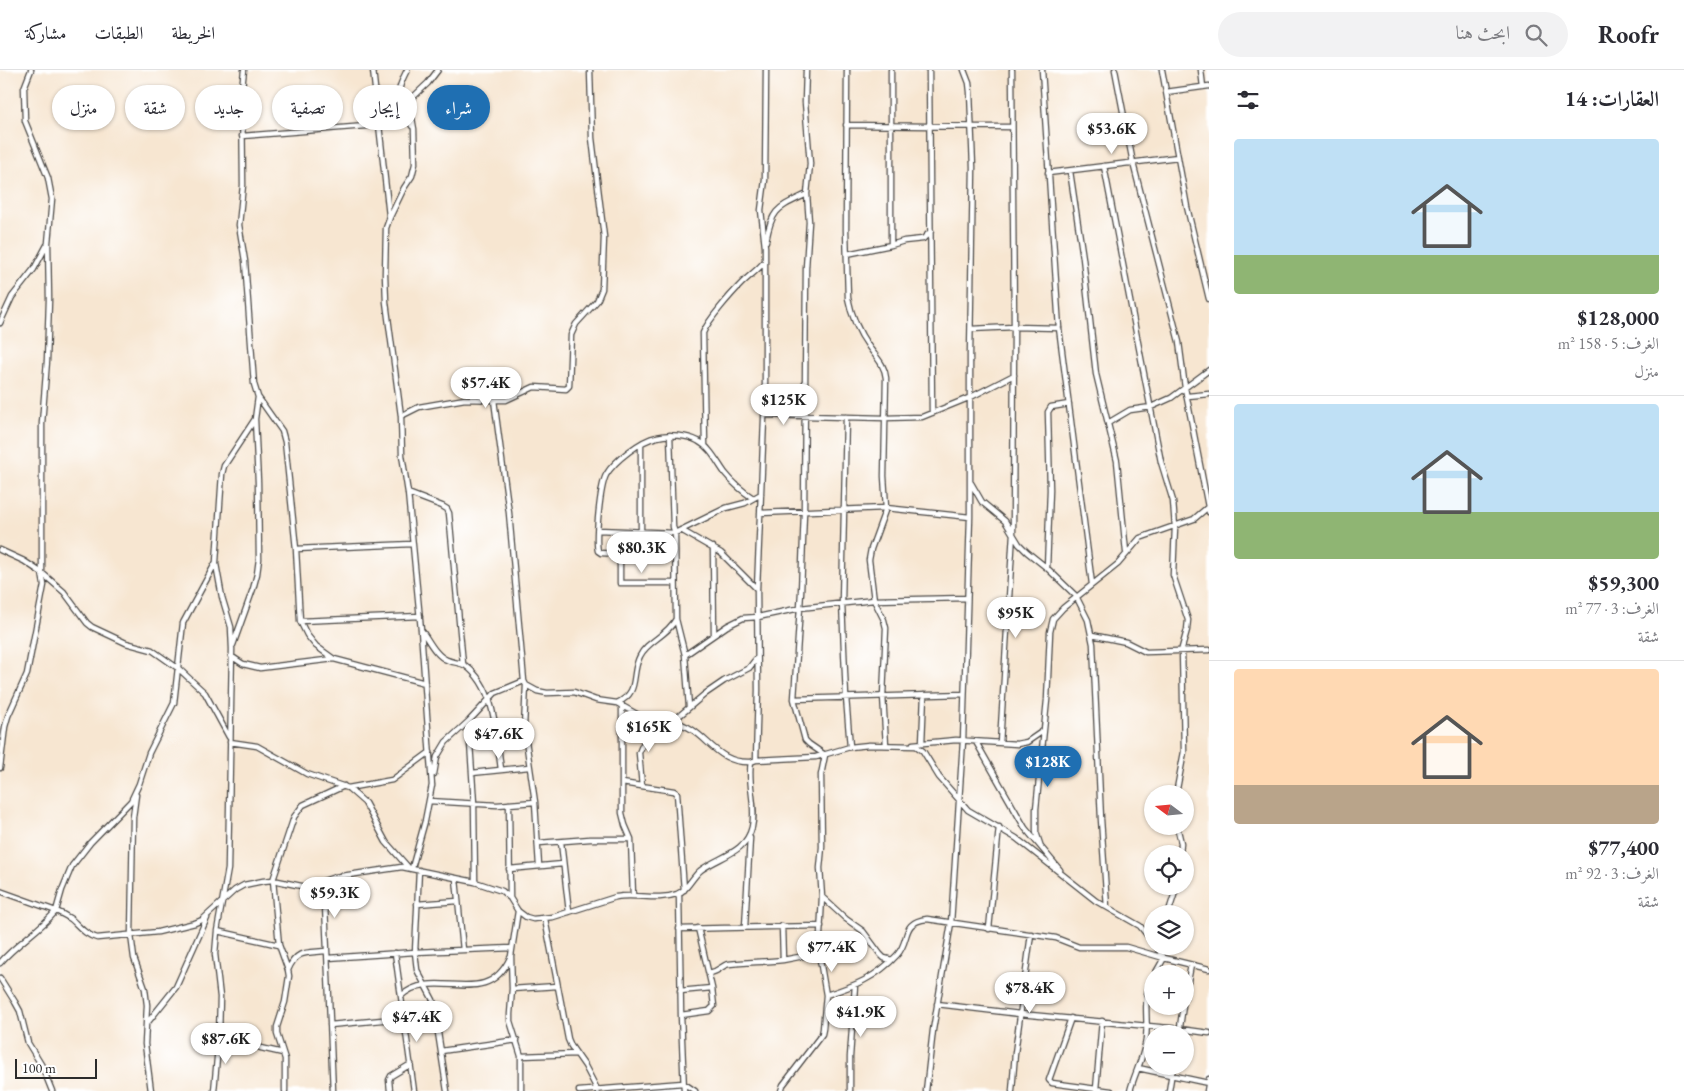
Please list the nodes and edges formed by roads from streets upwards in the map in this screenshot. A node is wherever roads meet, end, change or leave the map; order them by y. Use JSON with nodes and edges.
{"nodes":[{"id":1,"x":31,"y":70,"type":"edge"},
{"id":2,"x":244,"y":70,"type":"edge"},
{"id":3,"x":372,"y":70,"type":"edge"},
{"id":4,"x":407,"y":70,"type":"edge"},
{"id":5,"x":438,"y":70,"type":"edge"},
{"id":6,"x":590,"y":70,"type":"edge"},
{"id":7,"x":766,"y":70,"type":"edge"},
{"id":8,"x":806,"y":70,"type":"edge"},
{"id":9,"x":847,"y":70,"type":"edge"},
{"id":10,"x":891,"y":70,"type":"edge"},
{"id":11,"x":929,"y":70,"type":"edge"},
{"id":12,"x":964,"y":70,"type":"edge"},
{"id":13,"x":1012,"y":70,"type":"edge"},
{"id":14,"x":1042,"y":70,"type":"edge"},
{"id":15,"x":1115,"y":70,"type":"edge"},
{"id":16,"x":1162,"y":70,"type":"edge"},
{"id":17,"x":1201,"y":70,"type":"edge"},
{"id":18,"x":374,"y":85,"type":"edge"},
{"id":19,"x":401,"y":85,"type":"edge"},
{"id":20,"x":1209,"y":86,"type":"edge"},
{"id":21,"x":1203,"y":87,"type":"junction"},
{"id":22,"x":1166,"y":92,"type":"junction"},
{"id":23,"x":417,"y":93,"type":"edge"},
{"id":24,"x":846,"y":125,"type":"junction"},
{"id":25,"x":891,"y":126,"type":"junction"},
{"id":26,"x":353,"y":127,"type":"edge"},
{"id":27,"x":930,"y":127,"type":"junction"},
{"id":28,"x":972,"y":127,"type":"junction"},
{"id":29,"x":1012,"y":127,"type":"junction"},
{"id":30,"x":379,"y":130,"type":"edge"},
{"id":31,"x":414,"y":130,"type":"edge"},
{"id":32,"x":242,"y":136,"type":"junction"},
{"id":33,"x":1178,"y":156,"type":"junction"},
{"id":34,"x":1133,"y":163,"type":"junction"},
{"id":35,"x":1104,"y":166,"type":"junction"},
{"id":36,"x":1070,"y":170,"type":"junction"},
{"id":37,"x":1048,"y":173,"type":"junction"},
{"id":38,"x":807,"y":194,"type":"junction"},
{"id":39,"x":390,"y":217,"type":"junction"},
{"id":40,"x":931,"y":232,"type":"junction"},
{"id":41,"x":48,"y":243,"type":"junction"},
{"id":42,"x":891,"y":245,"type":"junction"},
{"id":43,"x":765,"y":247,"type":"junction"},
{"id":44,"x":847,"y":254,"type":"junction"},
{"id":45,"x":765,"y":261,"type":"junction"},
{"id":46,"x":1209,"y":299,"type":"edge"},
{"id":47,"x":0,"y":323,"type":"edge"},
{"id":48,"x":1014,"y":326,"type":"junction"},
{"id":49,"x":1060,"y":328,"type":"junction"},
{"id":50,"x":971,"y":329,"type":"junction"},
{"id":51,"x":1209,"y":370,"type":"edge"},
{"id":52,"x":1014,"y":375,"type":"junction"},
{"id":53,"x":1185,"y":388,"type":"junction"},
{"id":54,"x":1209,"y":394,"type":"edge"},
{"id":55,"x":1188,"y":396,"type":"junction"},
{"id":56,"x":258,"y":397,"type":"junction"},
{"id":57,"x":971,"y":397,"type":"junction"},
{"id":58,"x":494,"y":400,"type":"junction"},
{"id":59,"x":1069,"y":404,"type":"junction"},
{"id":60,"x":1151,"y":407,"type":"junction"},
{"id":61,"x":932,"y":413,"type":"junction"},
{"id":62,"x":764,"y":415,"type":"junction"},
{"id":63,"x":400,"y":416,"type":"junction"},
{"id":64,"x":805,"y":417,"type":"junction"},
{"id":65,"x":846,"y":417,"type":"junction"},
{"id":66,"x":885,"y":418,"type":"junction"},
{"id":67,"x":256,"y":419,"type":"junction"},
{"id":68,"x":1108,"y":423,"type":"junction"},
{"id":69,"x":670,"y":435,"type":"junction"},
{"id":70,"x":641,"y":444,"type":"junction"},
{"id":71,"x":705,"y":445,"type":"junction"},
{"id":72,"x":970,"y":482,"type":"junction"},
{"id":73,"x":408,"y":493,"type":"junction"},
{"id":74,"x":761,"y":494,"type":"junction"},
{"id":75,"x":753,"y":498,"type":"junction"},
{"id":76,"x":886,"y":508,"type":"junction"},
{"id":77,"x":845,"y":510,"type":"junction"},
{"id":78,"x":1208,"y":510,"type":"edge"},
{"id":79,"x":804,"y":512,"type":"junction"},
{"id":80,"x":760,"y":513,"type":"junction"},
{"id":81,"x":970,"y":517,"type":"junction"},
{"id":82,"x":1175,"y":527,"type":"junction"},
{"id":83,"x":598,"y":530,"type":"junction"},
{"id":84,"x":681,"y":530,"type":"junction"},
{"id":85,"x":641,"y":532,"type":"junction"},
{"id":86,"x":675,"y":533,"type":"junction"},
{"id":87,"x":1013,"y":533,"type":"junction"},
{"id":88,"x":412,"y":544,"type":"junction"},
{"id":89,"x":713,"y":547,"type":"junction"},
{"id":90,"x":296,"y":549,"type":"junction"},
{"id":91,"x":0,"y":550,"type":"edge"},
{"id":92,"x":1126,"y":552,"type":"junction"},
{"id":93,"x":620,"y":554,"type":"junction"},
{"id":94,"x":641,"y":555,"type":"junction"},
{"id":95,"x":675,"y":555,"type":"junction"},
{"id":96,"x":216,"y":562,"type":"junction"},
{"id":97,"x":1047,"y":568,"type":"junction"},
{"id":98,"x":42,"y":573,"type":"junction"},
{"id":99,"x":674,"y":583,"type":"junction"},
{"id":100,"x":1092,"y":584,"type":"junction"},
{"id":101,"x":757,"y":589,"type":"junction"},
{"id":102,"x":1076,"y":596,"type":"junction"},
{"id":103,"x":967,"y":598,"type":"junction"},
{"id":104,"x":874,"y":600,"type":"junction"},
{"id":105,"x":842,"y":603,"type":"junction"},
{"id":106,"x":800,"y":608,"type":"junction"},
{"id":107,"x":420,"y":616,"type":"junction"},
{"id":108,"x":758,"y":617,"type":"junction"},
{"id":109,"x":676,"y":619,"type":"junction"},
{"id":110,"x":300,"y":621,"type":"junction"},
{"id":111,"x":421,"y":630,"type":"junction"},
{"id":112,"x":714,"y":635,"type":"junction"},
{"id":113,"x":1092,"y":635,"type":"junction"},
{"id":114,"x":232,"y":648,"type":"junction"},
{"id":115,"x":1209,"y":650,"type":"edge"},
{"id":116,"x":1182,"y":651,"type":"junction"},
{"id":117,"x":685,"y":655,"type":"junction"},
{"id":118,"x":231,"y":656,"type":"junction"},
{"id":119,"x":757,"y":658,"type":"junction"},
{"id":120,"x":334,"y":659,"type":"junction"},
{"id":121,"x":464,"y":664,"type":"junction"},
{"id":122,"x":179,"y":669,"type":"junction"},
{"id":123,"x":425,"y":683,"type":"junction"},
{"id":124,"x":525,"y":683,"type":"junction"},
{"id":125,"x":964,"y":694,"type":"junction"},
{"id":126,"x":924,"y":695,"type":"junction"},
{"id":127,"x":883,"y":696,"type":"junction"},
{"id":128,"x":846,"y":697,"type":"junction"},
{"id":129,"x":794,"y":699,"type":"junction"},
{"id":130,"x":489,"y":700,"type":"junction"},
{"id":131,"x":619,"y":704,"type":"junction"},
{"id":132,"x":689,"y":707,"type":"junction"},
{"id":133,"x":672,"y":722,"type":"junction"},
{"id":134,"x":666,"y":724,"type":"junction"},
{"id":135,"x":462,"y":727,"type":"junction"},
{"id":136,"x":524,"y":727,"type":"junction"},
{"id":137,"x":469,"y":728,"type":"junction"},
{"id":138,"x":496,"y":729,"type":"junction"},
{"id":139,"x":1043,"y":731,"type":"junction"},
{"id":140,"x":230,"y":740,"type":"junction"},
{"id":141,"x":962,"y":741,"type":"junction"},
{"id":142,"x":976,"y":742,"type":"junction"},
{"id":143,"x":922,"y":743,"type":"junction"},
{"id":144,"x":1000,"y":743,"type":"junction"},
{"id":145,"x":886,"y":745,"type":"junction"},
{"id":146,"x":908,"y":745,"type":"junction"},
{"id":147,"x":850,"y":747,"type":"junction"},
{"id":148,"x":430,"y":752,"type":"junction"},
{"id":149,"x":825,"y":755,"type":"junction"},
{"id":150,"x":754,"y":761,"type":"junction"},
{"id":151,"x":529,"y":767,"type":"junction"},
{"id":152,"x":0,"y":768,"type":"edge"},
{"id":153,"x":501,"y":769,"type":"junction"},
{"id":154,"x":472,"y":773,"type":"junction"},
{"id":155,"x":622,"y":783,"type":"junction"},
{"id":156,"x":1178,"y":785,"type":"edge"},
{"id":157,"x":432,"y":786,"type":"junction"},
{"id":158,"x":642,"y":786,"type":"junction"},
{"id":159,"x":346,"y":787,"type":"junction"},
{"id":160,"x":137,"y":790,"type":"junction"},
{"id":161,"x":428,"y":801,"type":"junction"},
{"id":162,"x":959,"y":801,"type":"junction"},
{"id":163,"x":535,"y":802,"type":"junction"},
{"id":164,"x":474,"y":803,"type":"junction"},
{"id":165,"x":509,"y":804,"type":"junction"},
{"id":166,"x":998,"y":827,"type":"junction"},
{"id":167,"x":750,"y":837,"type":"junction"},
{"id":168,"x":631,"y":839,"type":"junction"},
{"id":169,"x":561,"y":842,"type":"junction"},
{"id":170,"x":539,"y":844,"type":"junction"},
{"id":171,"x":1040,"y":848,"type":"junction"},
{"id":172,"x":563,"y":864,"type":"junction"},
{"id":173,"x":539,"y":866,"type":"junction"},
{"id":174,"x":410,"y":868,"type":"junction"},
{"id":175,"x":509,"y":869,"type":"junction"},
{"id":176,"x":419,"y":870,"type":"junction"},
{"id":177,"x":456,"y":879,"type":"junction"},
{"id":178,"x":272,"y":880,"type":"junction"},
{"id":179,"x":1069,"y":880,"type":"junction"},
{"id":180,"x":324,"y":881,"type":"junction"},
{"id":181,"x":474,"y":882,"type":"junction"},
{"id":182,"x":0,"y":890,"type":"edge"},
{"id":183,"x":684,"y":890,"type":"junction"},
{"id":184,"x":679,"y":894,"type":"junction"},
{"id":185,"x":633,"y":896,"type":"junction"},
{"id":186,"x":822,"y":897,"type":"junction"},
{"id":187,"x":510,"y":898,"type":"junction"},
{"id":188,"x":458,"y":901,"type":"junction"},
{"id":189,"x":223,"y":902,"type":"junction"},
{"id":190,"x":417,"y":904,"type":"junction"},
{"id":191,"x":1106,"y":907,"type":"junction"},
{"id":192,"x":56,"y":911,"type":"junction"},
{"id":193,"x":518,"y":911,"type":"junction"},
{"id":194,"x":569,"y":912,"type":"junction"},
{"id":195,"x":209,"y":915,"type":"junction"},
{"id":196,"x":545,"y":919,"type":"junction"},
{"id":197,"x":951,"y":922,"type":"junction"},
{"id":198,"x":782,"y":926,"type":"junction"},
{"id":199,"x":820,"y":926,"type":"junction"},
{"id":200,"x":745,"y":927,"type":"junction"},
{"id":201,"x":698,"y":928,"type":"junction"},
{"id":202,"x":680,"y":929,"type":"junction"},
{"id":203,"x":989,"y":929,"type":"junction"},
{"id":204,"x":1144,"y":931,"type":"edge"},
{"id":205,"x":217,"y":932,"type":"junction"},
{"id":206,"x":1031,"y":934,"type":"junction"},
{"id":207,"x":131,"y":935,"type":"junction"},
{"id":208,"x":869,"y":940,"type":"junction"},
{"id":209,"x":279,"y":946,"type":"junction"},
{"id":210,"x":512,"y":948,"type":"junction"},
{"id":211,"x":462,"y":950,"type":"junction"},
{"id":212,"x":327,"y":951,"type":"junction"},
{"id":213,"x":415,"y":952,"type":"junction"},
{"id":214,"x":395,"y":953,"type":"junction"},
{"id":215,"x":819,"y":954,"type":"junction"},
{"id":216,"x":1162,"y":955,"type":"edge"},
{"id":217,"x":511,"y":956,"type":"junction"},
{"id":218,"x":328,"y":958,"type":"junction"},
{"id":219,"x":1164,"y":958,"type":"junction"},
{"id":220,"x":783,"y":960,"type":"junction"},
{"id":221,"x":892,"y":960,"type":"junction"},
{"id":222,"x":0,"y":963,"type":"edge"},
{"id":223,"x":1160,"y":965,"type":"edge"},
{"id":224,"x":1191,"y":965,"type":"edge"},
{"id":225,"x":1194,"y":966,"type":"edge"},
{"id":226,"x":288,"y":970,"type":"junction"},
{"id":227,"x":1209,"y":970,"type":"edge"},
{"id":228,"x":709,"y":973,"type":"junction"},
{"id":229,"x":0,"y":978,"type":"edge"},
{"id":230,"x":424,"y":984,"type":"junction"},
{"id":231,"x":855,"y":985,"type":"junction"},
{"id":232,"x":557,"y":986,"type":"junction"},
{"id":233,"x":712,"y":988,"type":"junction"},
{"id":234,"x":512,"y":990,"type":"junction"},
{"id":235,"x":680,"y":991,"type":"junction"},
{"id":236,"x":826,"y":995,"type":"junction"},
{"id":237,"x":401,"y":996,"type":"junction"},
{"id":238,"x":937,"y":1004,"type":"junction"},
{"id":239,"x":1020,"y":1014,"type":"junction"},
{"id":240,"x":681,"y":1015,"type":"junction"},
{"id":241,"x":1146,"y":1015,"type":"edge"},
{"id":242,"x":403,"y":1018,"type":"junction"},
{"id":243,"x":1071,"y":1018,"type":"junction"},
{"id":244,"x":1102,"y":1021,"type":"junction"},
{"id":245,"x":148,"y":1022,"type":"junction"},
{"id":246,"x":330,"y":1025,"type":"junction"},
{"id":247,"x":1146,"y":1025,"type":"joint"},
{"id":248,"x":1194,"y":1032,"type":"edge"},
{"id":249,"x":1209,"y":1033,"type":"edge"},
{"id":250,"x":219,"y":1036,"type":"junction"},
{"id":251,"x":517,"y":1040,"type":"junction"},
{"id":252,"x":441,"y":1050,"type":"junction"},
{"id":253,"x":1144,"y":1051,"type":"edge"},
{"id":254,"x":283,"y":1052,"type":"junction"},
{"id":255,"x":576,"y":1054,"type":"junction"},
{"id":256,"x":521,"y":1056,"type":"junction"},
{"id":257,"x":411,"y":1064,"type":"junction"},
{"id":258,"x":1138,"y":1068,"type":"junction"},
{"id":259,"x":1144,"y":1069,"type":"edge"},
{"id":260,"x":1172,"y":1075,"type":"edge"},
{"id":261,"x":1177,"y":1075,"type":"edge"},
{"id":262,"x":1209,"y":1081,"type":"edge"},
{"id":263,"x":683,"y":1084,"type":"junction"},
{"id":264,"x":1096,"y":1089,"type":"junction"},
{"id":265,"x":598,"y":1090,"type":"edge"},
{"id":266,"x":52,"y":1091,"type":"edge"},
{"id":267,"x":150,"y":1091,"type":"edge"},
{"id":268,"x":214,"y":1091,"type":"edge"},
{"id":269,"x":285,"y":1091,"type":"edge"},
{"id":270,"x":333,"y":1091,"type":"edge"},
{"id":271,"x":390,"y":1091,"type":"edge"},
{"id":272,"x":414,"y":1091,"type":"edge"},
{"id":273,"x":447,"y":1091,"type":"edge"},
{"id":274,"x":521,"y":1091,"type":"edge"},
{"id":275,"x":579,"y":1091,"type":"edge"},
{"id":276,"x":684,"y":1091,"type":"edge"},
{"id":277,"x":695,"y":1091,"type":"edge"},
{"id":278,"x":781,"y":1091,"type":"edge"},
{"id":279,"x":850,"y":1091,"type":"edge"},
{"id":280,"x":926,"y":1091,"type":"edge"},
{"id":281,"x":931,"y":1091,"type":"edge"},
{"id":282,"x":1012,"y":1091,"type":"edge"},
{"id":283,"x":1111,"y":1091,"type":"edge"},
{"id":284,"x":1130,"y":1091,"type":"edge"},
{"id":285,"x":1169,"y":1091,"type":"edge"},
{"id":286,"x":1207,"y":1091,"type":"edge"}],
"edges":[{"from":1,"to":41,"type":"street"},
{"from":2,"to":32,"type":"street"},
{"from":3,"to":18,"type":"street"},
{"from":4,"to":19,"type":"street"},
{"from":5,"to":23,"type":"street"},
{"from":6,"to":58,"type":"street"},
{"from":7,"to":43,"type":"street"},
{"from":8,"to":38,"type":"street"},
{"from":9,"to":24,"type":"street"},
{"from":10,"to":25,"type":"street"},
{"from":11,"to":27,"type":"street"},
{"from":12,"to":28,"type":"street"},
{"from":13,"to":29,"type":"street"},
{"from":14,"to":37,"type":"street"},
{"from":15,"to":34,"type":"street"},
{"from":16,"to":22,"type":"street"},
{"from":17,"to":21,"type":"street"},
{"from":20,"to":21,"type":"street"},
{"from":21,"to":22,"type":"street"},
{"from":22,"to":33,"type":"street"},
{"from":24,"to":25,"type":"street"},
{"from":24,"to":44,"type":"street"},
{"from":25,"to":27,"type":"street"},
{"from":25,"to":42,"type":"street"},
{"from":26,"to":32,"type":"street"},
{"from":27,"to":28,"type":"street"},
{"from":27,"to":40,"type":"street"},
{"from":28,"to":29,"type":"street"},
{"from":28,"to":50,"type":"street"},
{"from":29,"to":48,"type":"street"},
{"from":30,"to":39,"type":"street"},
{"from":31,"to":39,"type":"street"},
{"from":32,"to":56,"type":"street"},
{"from":33,"to":34,"type":"street"},
{"from":33,"to":46,"type":"street"},
{"from":34,"to":35,"type":"street"},
{"from":34,"to":53,"type":"street"},
{"from":35,"to":36,"type":"street"},
{"from":35,"to":60,"type":"street"},
{"from":36,"to":37,"type":"street"},
{"from":36,"to":68,"type":"street"},
{"from":37,"to":49,"type":"street"},
{"from":38,"to":43,"type":"street"},
{"from":38,"to":64,"type":"street"},
{"from":39,"to":63,"type":"street"},
{"from":40,"to":42,"type":"street"},
{"from":40,"to":61,"type":"street"},
{"from":41,"to":47,"type":"street"},
{"from":41,"to":98,"type":"street"},
{"from":42,"to":44,"type":"street"},
{"from":43,"to":45,"type":"street"},
{"from":44,"to":66,"type":"street"},
{"from":45,"to":62,"type":"street"},
{"from":45,"to":71,"type":"street"},
{"from":48,"to":49,"type":"street"},
{"from":48,"to":50,"type":"street"},
{"from":48,"to":52,"type":"street"},
{"from":49,"to":59,"type":"street"},
{"from":50,"to":57,"type":"street"},
{"from":51,"to":53,"type":"street"},
{"from":52,"to":57,"type":"street"},
{"from":52,"to":87,"type":"street"},
{"from":53,"to":55,"type":"street"},
{"from":53,"to":60,"type":"street"},
{"from":54,"to":55,"type":"street"},
{"from":55,"to":78,"type":"street"},
{"from":56,"to":67,"type":"street"},
{"from":56,"to":90,"type":"street"},
{"from":57,"to":61,"type":"street"},
{"from":57,"to":72,"type":"street"},
{"from":58,"to":63,"type":"street"},
{"from":58,"to":124,"type":"street"},
{"from":59,"to":97,"type":"street"},
{"from":59,"to":100,"type":"street"},
{"from":60,"to":68,"type":"street"},
{"from":60,"to":82,"type":"street"},
{"from":61,"to":66,"type":"street"},
{"from":62,"to":64,"type":"street"},
{"from":62,"to":74,"type":"street"},
{"from":63,"to":73,"type":"street"},
{"from":64,"to":65,"type":"street"},
{"from":64,"to":79,"type":"street"},
{"from":65,"to":66,"type":"street"},
{"from":65,"to":77,"type":"street"},
{"from":66,"to":76,"type":"street"},
{"from":67,"to":96,"type":"street"},
{"from":67,"to":114,"type":"street"},
{"from":68,"to":92,"type":"street"},
{"from":69,"to":70,"type":"street"},
{"from":69,"to":71,"type":"street"},
{"from":69,"to":86,"type":"street"},
{"from":70,"to":83,"type":"street"},
{"from":70,"to":85,"type":"street"},
{"from":71,"to":75,"type":"street"},
{"from":72,"to":81,"type":"street"},
{"from":72,"to":87,"type":"street"},
{"from":73,"to":88,"type":"street"},
{"from":73,"to":121,"type":"street"},
{"from":74,"to":75,"type":"street"},
{"from":74,"to":80,"type":"street"},
{"from":75,"to":84,"type":"street"},
{"from":76,"to":77,"type":"street"},
{"from":76,"to":81,"type":"street"},
{"from":76,"to":104,"type":"street"},
{"from":77,"to":79,"type":"street"},
{"from":77,"to":105,"type":"street"},
{"from":78,"to":82,"type":"street"},
{"from":79,"to":80,"type":"street"},
{"from":79,"to":106,"type":"street"},
{"from":80,"to":101,"type":"street"},
{"from":81,"to":103,"type":"street"},
{"from":82,"to":92,"type":"street"},
{"from":82,"to":116,"type":"street"},
{"from":83,"to":85,"type":"street"},
{"from":83,"to":93,"type":"street"},
{"from":84,"to":86,"type":"street"},
{"from":84,"to":89,"type":"street"},
{"from":85,"to":86,"type":"street"},
{"from":85,"to":94,"type":"street"},
{"from":86,"to":95,"type":"street"},
{"from":87,"to":97,"type":"street"},
{"from":87,"to":144,"type":"street"},
{"from":88,"to":90,"type":"street"},
{"from":88,"to":107,"type":"street"},
{"from":89,"to":101,"type":"street"},
{"from":89,"to":112,"type":"street"},
{"from":90,"to":110,"type":"street"},
{"from":91,"to":98,"type":"street"},
{"from":92,"to":100,"type":"street"},
{"from":93,"to":94,"type":"street"},
{"from":93,"to":99,"type":"street"},
{"from":94,"to":95,"type":"street"},
{"from":95,"to":99,"type":"street"},
{"from":96,"to":114,"type":"street"},
{"from":96,"to":122,"type":"street"},
{"from":97,"to":102,"type":"street"},
{"from":98,"to":122,"type":"street"},
{"from":98,"to":152,"type":"street"},
{"from":99,"to":109,"type":"street"},
{"from":100,"to":102,"type":"street"},
{"from":101,"to":108,"type":"street"},
{"from":102,"to":113,"type":"street"},
{"from":102,"to":139,"type":"street"},
{"from":103,"to":104,"type":"street"},
{"from":103,"to":125,"type":"street"},
{"from":104,"to":105,"type":"street"},
{"from":104,"to":127,"type":"street"},
{"from":105,"to":106,"type":"street"},
{"from":105,"to":128,"type":"street"},
{"from":106,"to":108,"type":"street"},
{"from":106,"to":129,"type":"street"},
{"from":107,"to":110,"type":"street"},
{"from":107,"to":111,"type":"street"},
{"from":108,"to":112,"type":"street"},
{"from":108,"to":119,"type":"street"},
{"from":109,"to":117,"type":"street"},
{"from":109,"to":131,"type":"street"},
{"from":110,"to":120,"type":"street"},
{"from":111,"to":121,"type":"street"},
{"from":111,"to":123,"type":"street"},
{"from":112,"to":117,"type":"street"},
{"from":113,"to":116,"type":"street"},
{"from":113,"to":191,"type":"street"},
{"from":114,"to":118,"type":"street"},
{"from":115,"to":116,"type":"street"},
{"from":116,"to":156,"type":"street"},
{"from":117,"to":132,"type":"street"},
{"from":118,"to":120,"type":"street"},
{"from":118,"to":140,"type":"street"},
{"from":119,"to":132,"type":"street"},
{"from":119,"to":150,"type":"street"},
{"from":120,"to":123,"type":"street"},
{"from":121,"to":130,"type":"street"},
{"from":122,"to":140,"type":"street"},
{"from":122,"to":160,"type":"street"},
{"from":123,"to":148,"type":"street"},
{"from":124,"to":130,"type":"street"},
{"from":124,"to":131,"type":"street"},
{"from":124,"to":136,"type":"street"},
{"from":125,"to":126,"type":"street"},
{"from":125,"to":141,"type":"street"},
{"from":126,"to":127,"type":"street"},
{"from":126,"to":143,"type":"street"},
{"from":127,"to":128,"type":"street"},
{"from":127,"to":145,"type":"street"},
{"from":128,"to":129,"type":"street"},
{"from":128,"to":147,"type":"street"},
{"from":129,"to":149,"type":"street"},
{"from":130,"to":135,"type":"street"},
{"from":130,"to":138,"type":"street"},
{"from":131,"to":134,"type":"street"},
{"from":131,"to":155,"type":"street"},
{"from":132,"to":133,"type":"street"},
{"from":133,"to":134,"type":"street"},
{"from":133,"to":150,"type":"street"},
{"from":134,"to":158,"type":"street"},
{"from":135,"to":137,"type":"street"},
{"from":135,"to":157,"type":"street"},
{"from":136,"to":138,"type":"street"},
{"from":136,"to":151,"type":"street"},
{"from":137,"to":138,"type":"street"},
{"from":137,"to":154,"type":"street"},
{"from":138,"to":153,"type":"street"},
{"from":139,"to":144,"type":"street"},
{"from":139,"to":171,"type":"street"},
{"from":140,"to":159,"type":"street"},
{"from":140,"to":189,"type":"street"},
{"from":141,"to":142,"type":"street"},
{"from":141,"to":143,"type":"street"},
{"from":141,"to":162,"type":"street"},
{"from":142,"to":144,"type":"street"},
{"from":142,"to":171,"type":"street"},
{"from":143,"to":146,"type":"street"},
{"from":145,"to":146,"type":"street"},
{"from":145,"to":147,"type":"street"},
{"from":146,"to":162,"type":"street"},
{"from":147,"to":149,"type":"street"},
{"from":148,"to":157,"type":"street"},
{"from":148,"to":159,"type":"street"},
{"from":149,"to":150,"type":"street"},
{"from":149,"to":186,"type":"street"},
{"from":150,"to":167,"type":"street"},
{"from":151,"to":153,"type":"street"},
{"from":151,"to":163,"type":"street"},
{"from":153,"to":154,"type":"street"},
{"from":154,"to":164,"type":"street"},
{"from":155,"to":158,"type":"street"},
{"from":155,"to":168,"type":"street"},
{"from":157,"to":161,"type":"street"},
{"from":158,"to":183,"type":"street"},
{"from":159,"to":174,"type":"street"},
{"from":159,"to":178,"type":"street"},
{"from":160,"to":192,"type":"street"},
{"from":160,"to":207,"type":"street"},
{"from":161,"to":164,"type":"street"},
{"from":161,"to":174,"type":"street"},
{"from":162,"to":166,"type":"street"},
{"from":162,"to":197,"type":"street"},
{"from":163,"to":165,"type":"street"},
{"from":163,"to":170,"type":"street"},
{"from":164,"to":165,"type":"street"},
{"from":164,"to":181,"type":"street"},
{"from":165,"to":175,"type":"street"},
{"from":166,"to":179,"type":"street"},
{"from":166,"to":203,"type":"street"},
{"from":167,"to":183,"type":"street"},
{"from":167,"to":200,"type":"street"},
{"from":168,"to":169,"type":"street"},
{"from":168,"to":185,"type":"street"},
{"from":169,"to":170,"type":"street"},
{"from":169,"to":172,"type":"street"},
{"from":170,"to":173,"type":"street"},
{"from":171,"to":179,"type":"street"},
{"from":172,"to":173,"type":"street"},
{"from":172,"to":194,"type":"street"},
{"from":173,"to":175,"type":"street"},
{"from":174,"to":176,"type":"street"},
{"from":174,"to":180,"type":"street"},
{"from":175,"to":187,"type":"street"},
{"from":176,"to":177,"type":"street"},
{"from":176,"to":190,"type":"street"},
{"from":177,"to":181,"type":"street"},
{"from":177,"to":188,"type":"street"},
{"from":178,"to":180,"type":"street"},
{"from":178,"to":189,"type":"street"},
{"from":178,"to":209,"type":"street"},
{"from":179,"to":191,"type":"street"},
{"from":180,"to":212,"type":"street"},
{"from":181,"to":187,"type":"street"},
{"from":182,"to":192,"type":"street"},
{"from":183,"to":184,"type":"street"},
{"from":184,"to":185,"type":"street"},
{"from":184,"to":202,"type":"street"},
{"from":185,"to":194,"type":"street"},
{"from":186,"to":199,"type":"street"},
{"from":186,"to":208,"type":"street"},
{"from":187,"to":193,"type":"street"},
{"from":188,"to":190,"type":"street"},
{"from":188,"to":211,"type":"street"},
{"from":189,"to":195,"type":"street"},
{"from":189,"to":205,"type":"street"},
{"from":190,"to":213,"type":"street"},
{"from":191,"to":204,"type":"street"},
{"from":192,"to":207,"type":"street"},
{"from":192,"to":222,"type":"street"},
{"from":193,"to":196,"type":"street"},
{"from":193,"to":210,"type":"street"},
{"from":194,"to":196,"type":"street"},
{"from":195,"to":207,"type":"street"},
{"from":195,"to":245,"type":"street"},
{"from":196,"to":232,"type":"street"},
{"from":197,"to":203,"type":"street"},
{"from":197,"to":221,"type":"street"},
{"from":197,"to":238,"type":"street"},
{"from":198,"to":199,"type":"street"},
{"from":198,"to":200,"type":"street"},
{"from":198,"to":220,"type":"street"},
{"from":199,"to":215,"type":"street"},
{"from":200,"to":201,"type":"street"},
{"from":201,"to":202,"type":"street"},
{"from":201,"to":228,"type":"street"},
{"from":202,"to":235,"type":"street"},
{"from":203,"to":206,"type":"street"},
{"from":205,"to":209,"type":"street"},
{"from":205,"to":250,"type":"street"},
{"from":206,"to":219,"type":"street"},
{"from":206,"to":239,"type":"street"},
{"from":207,"to":245,"type":"street"},
{"from":208,"to":215,"type":"street"},
{"from":208,"to":221,"type":"street"},
{"from":209,"to":226,"type":"street"},
{"from":210,"to":211,"type":"street"},
{"from":210,"to":217,"type":"street"},
{"from":211,"to":213,"type":"street"},
{"from":212,"to":218,"type":"street"},
{"from":212,"to":226,"type":"street"},
{"from":213,"to":214,"type":"street"},
{"from":213,"to":230,"type":"street"},
{"from":214,"to":218,"type":"street"},
{"from":214,"to":237,"type":"street"},
{"from":215,"to":220,"type":"street"},
{"from":215,"to":236,"type":"street"},
{"from":216,"to":219,"type":"street"},
{"from":217,"to":230,"type":"street"},
{"from":217,"to":234,"type":"street"},
{"from":218,"to":246,"type":"street"},
{"from":219,"to":223,"type":"street"},
{"from":219,"to":224,"type":"street"},
{"from":220,"to":228,"type":"street"},
{"from":221,"to":231,"type":"street"},
{"from":225,"to":227,"type":"street"},
{"from":226,"to":254,"type":"street"},
{"from":228,"to":233,"type":"street"},
{"from":229,"to":266,"type":"street"},
{"from":230,"to":237,"type":"street"},
{"from":230,"to":252,"type":"street"},
{"from":231,"to":236,"type":"street"},
{"from":231,"to":279,"type":"street"},
{"from":232,"to":234,"type":"street"},
{"from":232,"to":255,"type":"street"},
{"from":233,"to":235,"type":"street"},
{"from":233,"to":240,"type":"street"},
{"from":234,"to":251,"type":"street"},
{"from":235,"to":240,"type":"street"},
{"from":236,"to":278,"type":"street"},
{"from":237,"to":242,"type":"street"},
{"from":238,"to":239,"type":"street"},
{"from":238,"to":280,"type":"street"},
{"from":239,"to":243,"type":"street"},
{"from":239,"to":282,"type":"street"},
{"from":240,"to":263,"type":"street"},
{"from":241,"to":247,"type":"street"},
{"from":242,"to":246,"type":"street"},
{"from":242,"to":257,"type":"street"},
{"from":243,"to":244,"type":"street"},
{"from":243,"to":264,"type":"street"},
{"from":244,"to":247,"type":"street"},
{"from":244,"to":264,"type":"street"},
{"from":245,"to":267,"type":"street"},
{"from":246,"to":270,"type":"street"},
{"from":248,"to":249,"type":"street"},
{"from":250,"to":254,"type":"street"},
{"from":250,"to":268,"type":"street"},
{"from":251,"to":252,"type":"street"},
{"from":251,"to":256,"type":"street"},
{"from":252,"to":273,"type":"street"},
{"from":253,"to":258,"type":"street"},
{"from":254,"to":269,"type":"street"},
{"from":255,"to":256,"type":"street"},
{"from":255,"to":265,"type":"street"},
{"from":256,"to":274,"type":"street"},
{"from":257,"to":271,"type":"street"},
{"from":257,"to":272,"type":"street"},
{"from":258,"to":259,"type":"street"},
{"from":258,"to":284,"type":"street"},
{"from":260,"to":285,"type":"street"},
{"from":261,"to":262,"type":"street"},
{"from":262,"to":286,"type":"street"},
{"from":263,"to":265,"type":"street"},
{"from":263,"to":276,"type":"street"},
{"from":263,"to":277,"type":"street"},
{"from":264,"to":283,"type":"street"},
{"from":265,"to":275,"type":"street"},
{"from":280,"to":281,"type":"street"}]}
